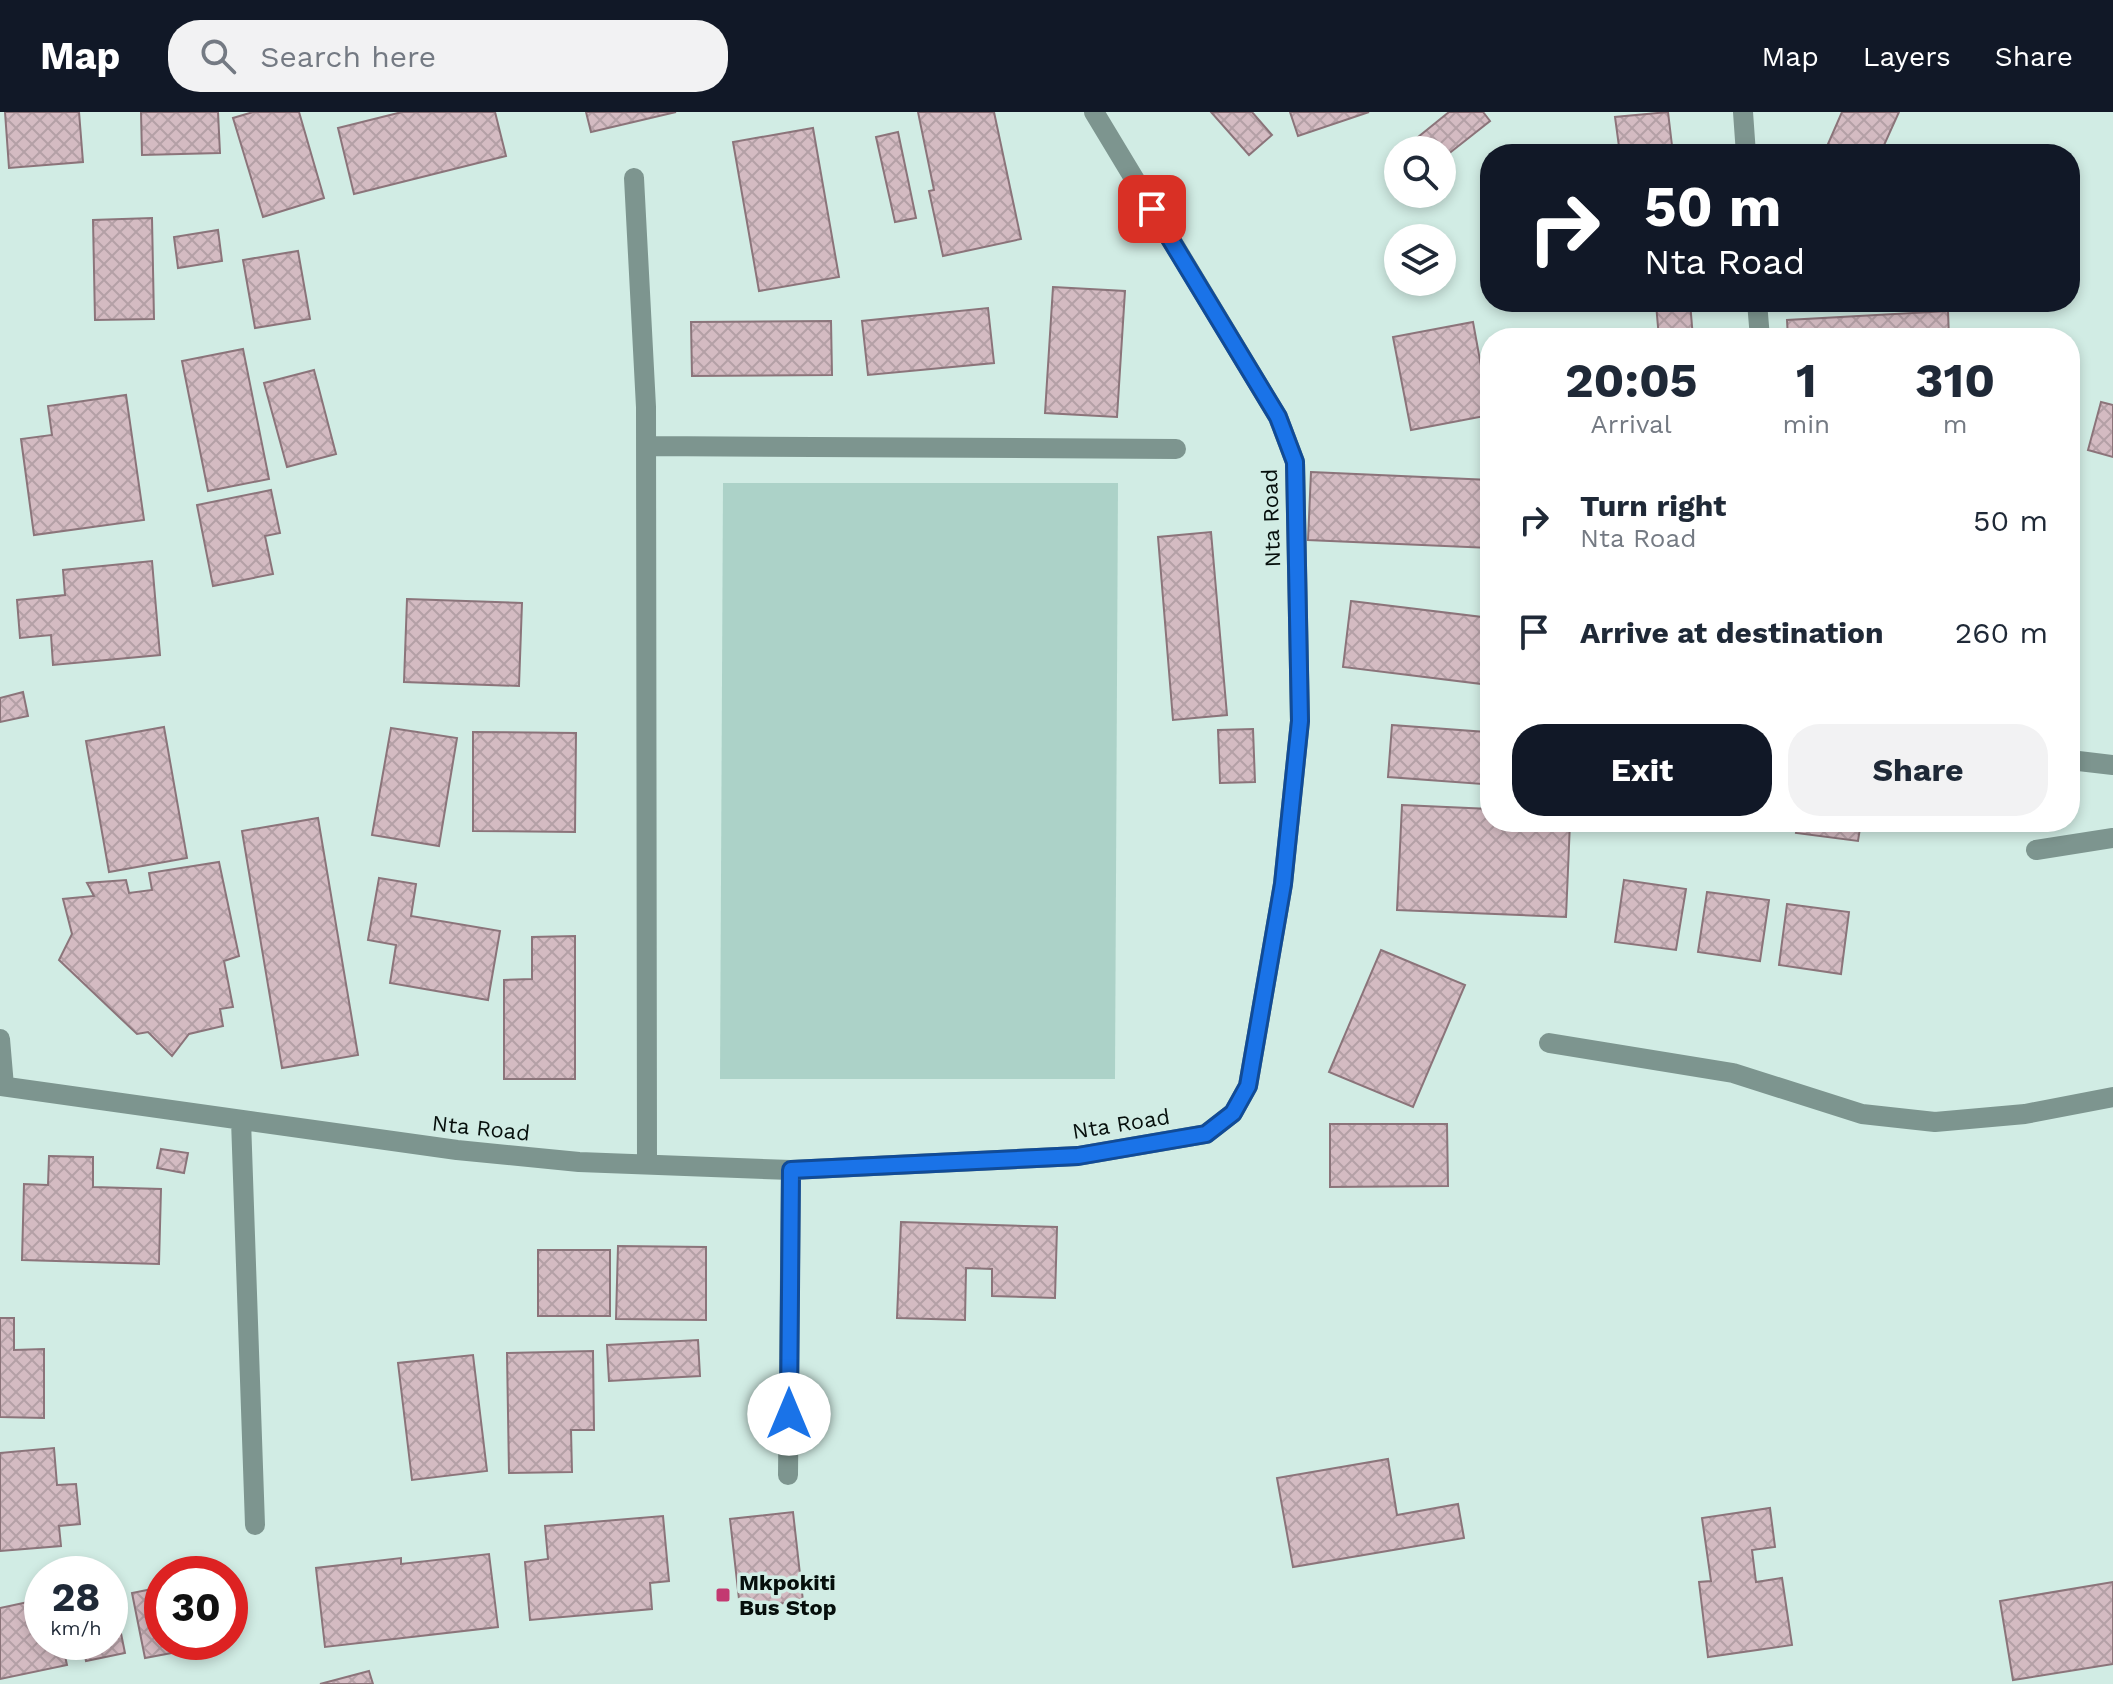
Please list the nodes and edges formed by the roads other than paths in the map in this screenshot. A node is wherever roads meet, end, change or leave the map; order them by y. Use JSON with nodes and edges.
{"nodes":[{"id":1,"x":1094,"y":112,"type":"edge"},
{"id":2,"x":1743,"y":112,"type":"edge"},
{"id":3,"x":1745,"y":144,"type":"edge"},
{"id":4,"x":634,"y":178,"type":"dead end"},
{"id":5,"x":647,"y":446,"type":"junction"},
{"id":6,"x":1176,"y":449,"type":"dead end"},
{"id":7,"x":2080,"y":761,"type":"edge"},
{"id":8,"x":2113,"y":765,"type":"edge"},
{"id":9,"x":2113,"y":838,"type":"edge"},
{"id":10,"x":2036,"y":850,"type":"dead end"},
{"id":11,"x":0,"y":1039,"type":"edge"},
{"id":12,"x":1549,"y":1043,"type":"dead end"},
{"id":13,"x":2,"y":1086,"type":"edge"},
{"id":14,"x":2113,"y":1097,"type":"edge"},
{"id":15,"x":241,"y":1120,"type":"junction"},
{"id":16,"x":647,"y":1164,"type":"junction"},
{"id":17,"x":791,"y":1170,"type":"junction"},
{"id":18,"x":788,"y":1475,"type":"dead end"},
{"id":19,"x":255,"y":1525,"type":"dead end"}],
"edges":[{"from":1,"to":17,"type":"street","name":"Nta Road"},
{"from":2,"to":3,"type":"street"},
{"from":4,"to":5,"type":"street"},
{"from":5,"to":6,"type":"street"},
{"from":5,"to":16,"type":"street"},
{"from":7,"to":8,"type":"street"},
{"from":9,"to":10,"type":"street"},
{"from":11,"to":13,"type":"street"},
{"from":12,"to":14,"type":"street"},
{"from":13,"to":15,"type":"street","name":"Nta Road"},
{"from":15,"to":16,"type":"street","name":"Nta Road"},
{"from":15,"to":19,"type":"street"},
{"from":16,"to":17,"type":"street","name":"Nta Road"},
{"from":17,"to":18,"type":"street"}]}
